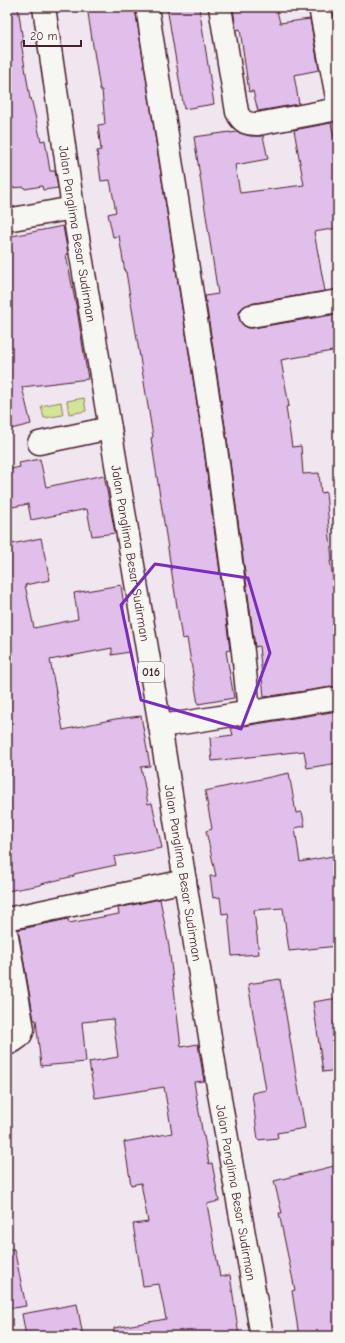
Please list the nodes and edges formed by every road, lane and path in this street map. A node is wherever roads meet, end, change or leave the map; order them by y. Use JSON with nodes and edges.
{"nodes":[{"id":1,"x":44,"y":7,"type":"edge"},
{"id":2,"x":147,"y":7,"type":"edge"},
{"id":3,"x":220,"y":7,"type":"edge"},
{"id":4,"x":320,"y":7,"type":"edge"},
{"id":5,"x":338,"y":103,"type":"edge"},
{"id":6,"x":338,"y":109,"type":"edge"},
{"id":7,"x":73,"y":208,"type":"junction"},
{"id":8,"x":7,"y":220,"type":"edge"},
{"id":9,"x":338,"y":301,"type":"edge"},
{"id":10,"x":251,"y":316,"type":"dead end"},
{"id":11,"x":110,"y":428,"type":"junction"},
{"id":12,"x":39,"y":443,"type":"dead end"},
{"id":13,"x":338,"y":698,"type":"edge"},
{"id":14,"x":249,"y":712,"type":"junction"},
{"id":15,"x":160,"y":726,"type":"junction"},
{"id":16,"x":185,"y":881,"type":"junction"},
{"id":17,"x":7,"y":919,"type":"edge"},
{"id":18,"x":7,"y":936,"type":"edge"},
{"id":19,"x":10,"y":1044,"type":"dead end"},
{"id":20,"x":262,"y":1336,"type":"edge"}],
"edges":[{"from":1,"to":7,"type":"street","name":"Jalan Panglima Besar Sudirman","number":"016"},
{"from":2,"to":14,"type":"street"},
{"from":3,"to":6,"type":"street"},
{"from":4,"to":5,"type":"street"},
{"from":7,"to":8,"type":"street"},
{"from":7,"to":11,"type":"street","name":"Jalan Panglima Besar Sudirman","number":"016"},
{"from":9,"to":10,"type":"street"},
{"from":11,"to":12,"type":"street"},
{"from":11,"to":15,"type":"street","name":"Jalan Panglima Besar Sudirman","number":"016"},
{"from":13,"to":14,"type":"street"},
{"from":14,"to":15,"type":"street"},
{"from":15,"to":16,"type":"street","name":"Jalan Panglima Besar Sudirman","number":"016"},
{"from":16,"to":17,"type":"street"},
{"from":16,"to":20,"type":"street","name":"Jalan Panglima Besar Sudirman","number":"016"},
{"from":18,"to":19,"type":"street"}]}
